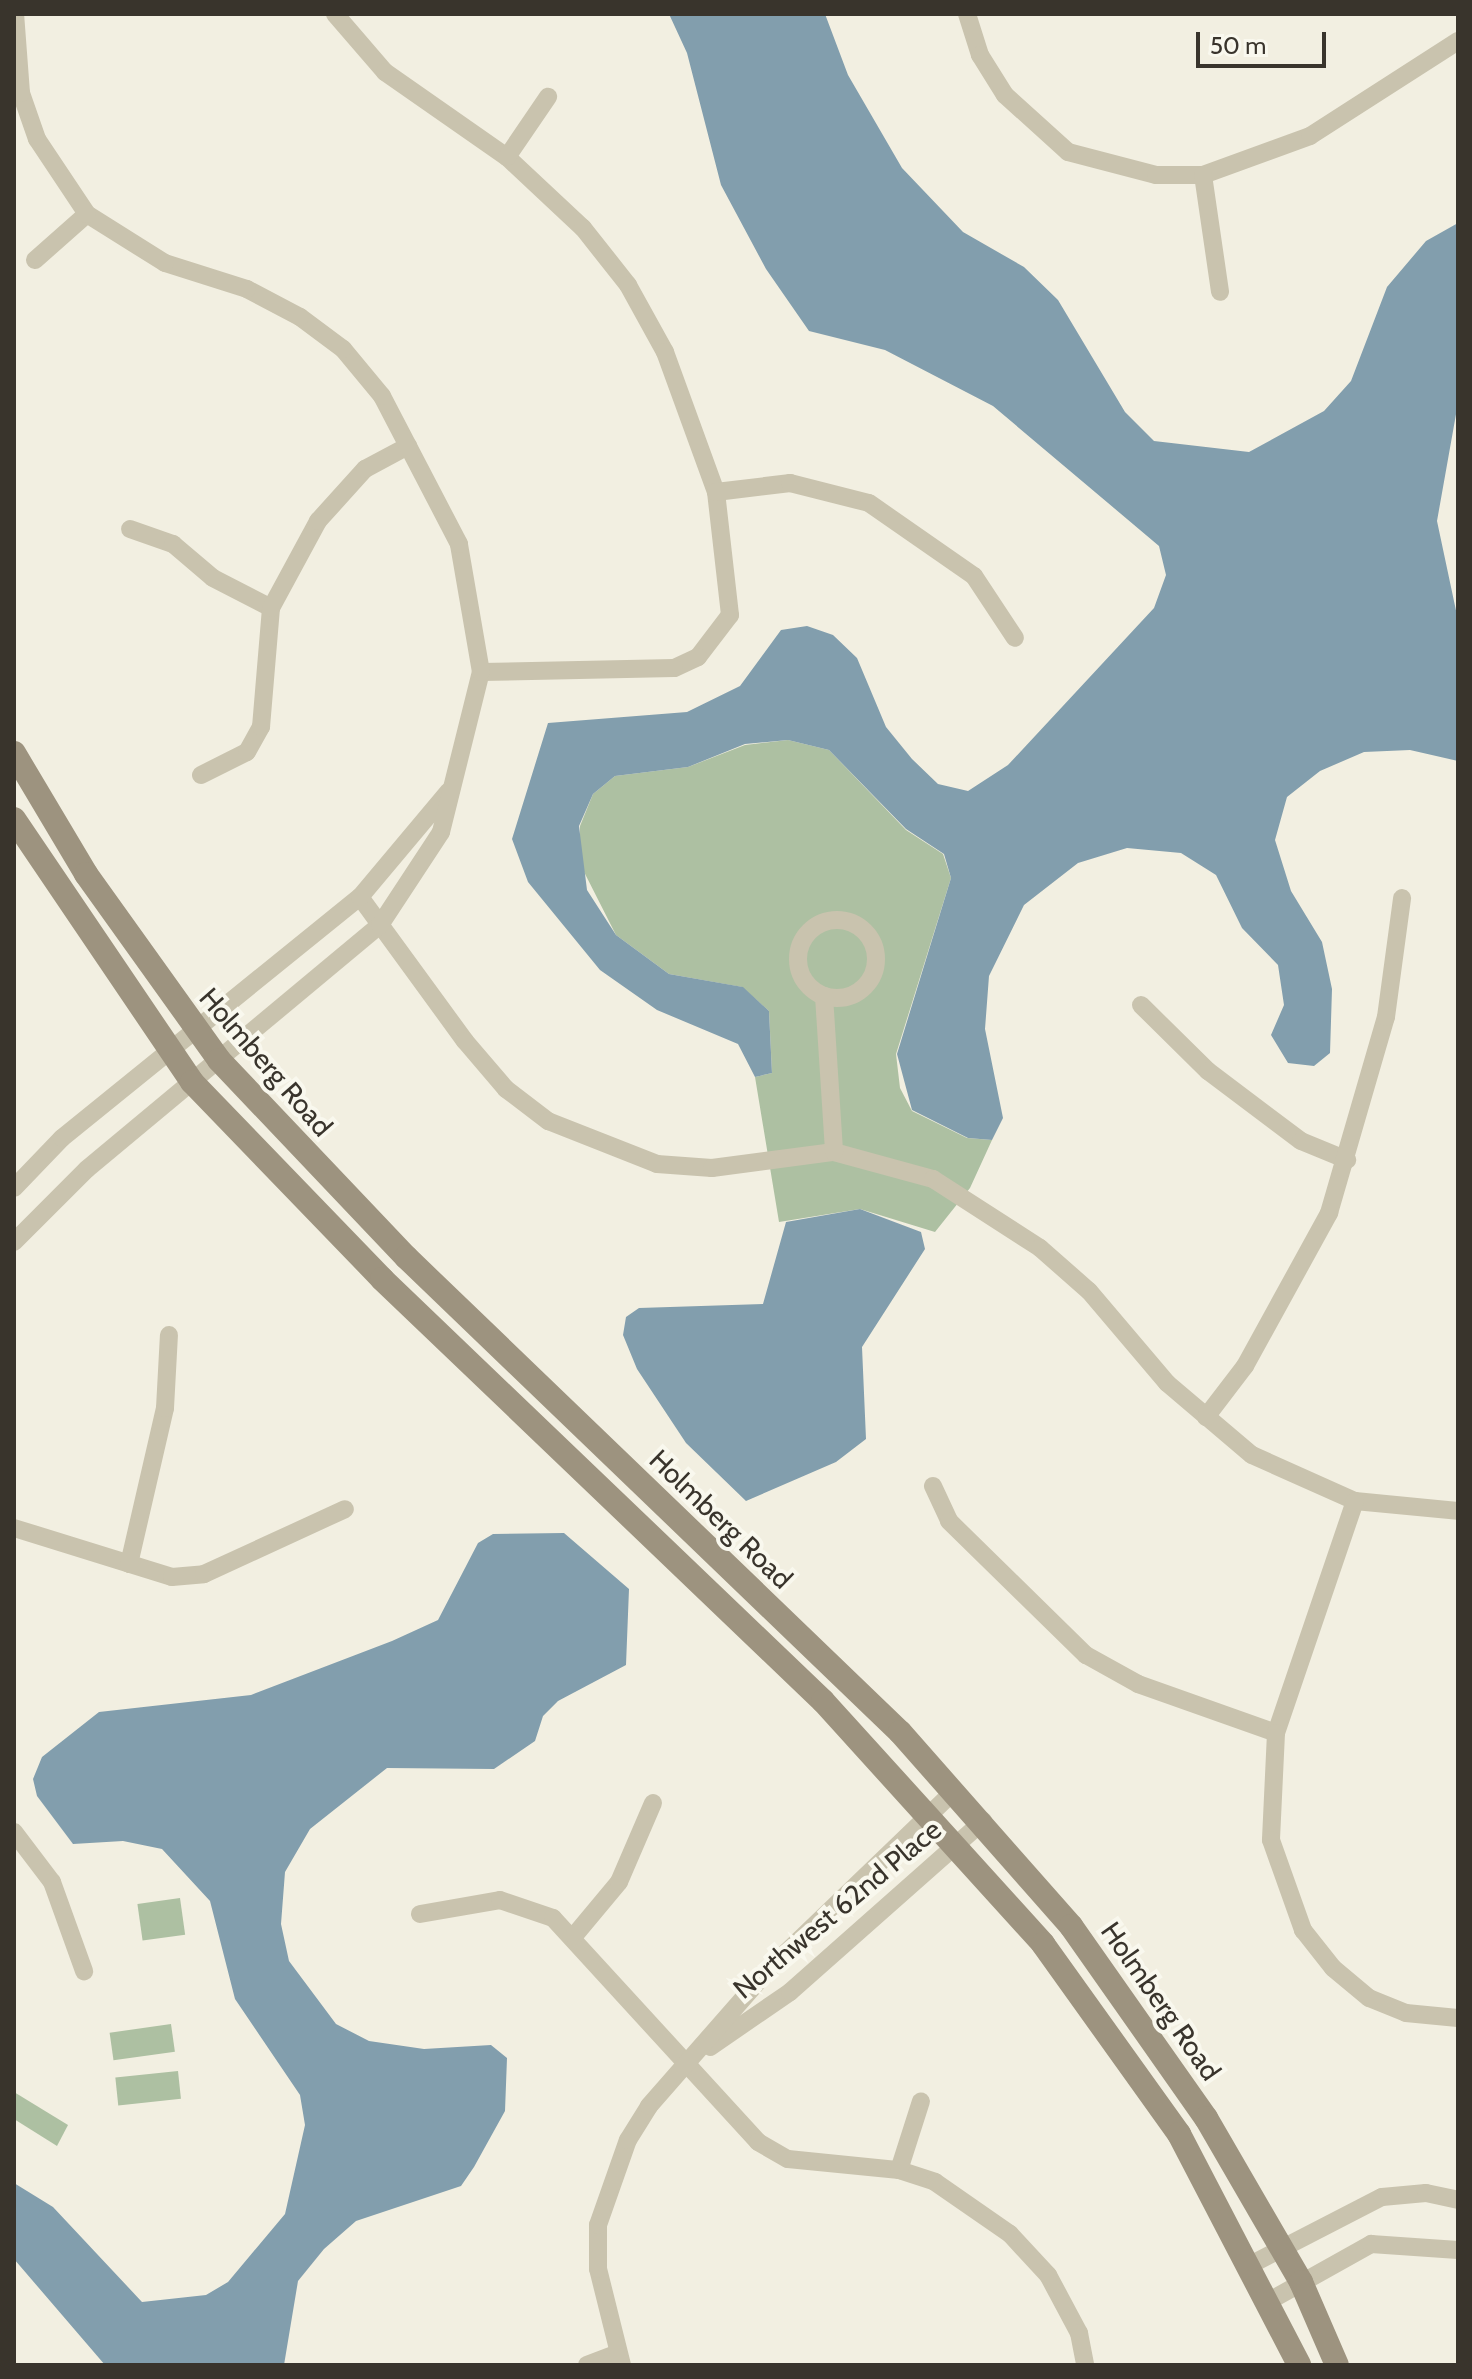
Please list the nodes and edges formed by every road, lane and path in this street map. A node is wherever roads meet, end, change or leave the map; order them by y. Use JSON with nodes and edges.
{"nodes":[{"id":1,"x":15,"y":14,"type":"edge"},
{"id":2,"x":335,"y":14,"type":"edge"},
{"id":3,"x":967,"y":14,"type":"edge"},
{"id":4,"x":1458,"y":41,"type":"edge"},
{"id":5,"x":548,"y":97,"type":"dead end"},
{"id":6,"x":507,"y":157,"type":"junction"},
{"id":7,"x":1203,"y":175,"type":"junction"},
{"id":8,"x":87,"y":214,"type":"junction"},
{"id":9,"x":35,"y":260,"type":"dead end"},
{"id":10,"x":1220,"y":292,"type":"dead end"},
{"id":11,"x":408,"y":446,"type":"junction"},
{"id":12,"x":716,"y":492,"type":"junction"},
{"id":13,"x":130,"y":529,"type":"dead end"},
{"id":14,"x":271,"y":608,"type":"junction"},
{"id":15,"x":1015,"y":638,"type":"dead end"},
{"id":16,"x":481,"y":672,"type":"junction"},
{"id":17,"x":14,"y":753,"type":"edge"},
{"id":18,"x":201,"y":775,"type":"dead end"},
{"id":19,"x":458,"y":778,"type":"junction"},
{"id":20,"x":14,"y":819,"type":"edge"},
{"id":21,"x":360,"y":897,"type":"junction"},
{"id":22,"x":1402,"y":898,"type":"dead end"},
{"id":23,"x":380,"y":925,"type":"junction"},
{"id":24,"x":824,"y":996,"type":"junction"},
{"id":25,"x":1141,"y":1005,"type":"dead end"},
{"id":26,"x":196,"y":1029,"type":"junction"},
{"id":27,"x":170,"y":1050,"type":"junction"},
{"id":28,"x":219,"y":1060,"type":"junction"},
{"id":29,"x":192,"y":1082,"type":"junction"},
{"id":30,"x":834,"y":1152,"type":"junction"},
{"id":31,"x":1347,"y":1160,"type":"junction"},
{"id":32,"x":14,"y":1188,"type":"edge"},
{"id":33,"x":14,"y":1242,"type":"edge"},
{"id":34,"x":169,"y":1335,"type":"dead end"},
{"id":35,"x":1206,"y":1417,"type":"junction"},
{"id":36,"x":933,"y":1486,"type":"dead end"},
{"id":37,"x":1355,"y":1501,"type":"junction"},
{"id":38,"x":345,"y":1509,"type":"dead end"},
{"id":39,"x":1458,"y":1511,"type":"edge"},
{"id":40,"x":14,"y":1528,"type":"edge"},
{"id":41,"x":129,"y":1564,"type":"junction"},
{"id":42,"x":1276,"y":1733,"type":"junction"},
{"id":43,"x":954,"y":1791,"type":"junction"},
{"id":44,"x":653,"y":1803,"type":"dead end"},
{"id":45,"x":931,"y":1814,"type":"junction"},
{"id":46,"x":983,"y":1821,"type":"junction"},
{"id":47,"x":14,"y":1832,"type":"edge"},
{"id":48,"x":958,"y":1844,"type":"junction"},
{"id":49,"x":420,"y":1914,"type":"dead end"},
{"id":50,"x":574,"y":1936,"type":"junction"},
{"id":51,"x":84,"y":1971,"type":"dead end"},
{"id":52,"x":1458,"y":2018,"type":"edge"},
{"id":53,"x":685,"y":2065,"type":"junction"},
{"id":54,"x":921,"y":2101,"type":"dead end"},
{"id":55,"x":899,"y":2170,"type":"junction"},
{"id":56,"x":1458,"y":2200,"type":"edge"},
{"id":57,"x":1282,"y":2248,"type":"junction"},
{"id":58,"x":1458,"y":2250,"type":"edge"},
{"id":59,"x":1252,"y":2264,"type":"junction"},
{"id":60,"x":1301,"y":2282,"type":"junction"},
{"id":61,"x":1271,"y":2300,"type":"junction"},
{"id":62,"x":619,"y":2360,"type":"edge"},
{"id":63,"x":587,"y":2365,"type":"edge"},
{"id":64,"x":1085,"y":2365,"type":"edge"},
{"id":65,"x":1299,"y":2365,"type":"edge"},
{"id":66,"x":1337,"y":2365,"type":"edge"}],
"edges":[{"from":1,"to":8,"type":"street"},
{"from":2,"to":6,"type":"street"},
{"from":3,"to":7,"type":"street"},
{"from":4,"to":7,"type":"street"},
{"from":5,"to":6,"type":"street"},
{"from":6,"to":12,"type":"street"},
{"from":7,"to":10,"type":"street"},
{"from":8,"to":9,"type":"street"},
{"from":8,"to":11,"type":"street"},
{"from":11,"to":14,"type":"street"},
{"from":11,"to":16,"type":"street"},
{"from":12,"to":15,"type":"street"},
{"from":12,"to":16,"type":"street"},
{"from":13,"to":14,"type":"street"},
{"from":14,"to":18,"type":"street"},
{"from":16,"to":19,"type":"street"},
{"from":17,"to":26,"type":"street","name":"Holmberg Road"},
{"from":19,"to":21,"type":"street"},
{"from":19,"to":23,"type":"street"},
{"from":20,"to":27,"type":"street"},
{"from":21,"to":23,"type":"street"},
{"from":21,"to":26,"type":"street"},
{"from":22,"to":31,"type":"street"},
{"from":23,"to":28,"type":"street"},
{"from":23,"to":30,"type":"street"},
{"from":24,"to":24,"type":"street"},
{"from":24,"to":30,"type":"street"},
{"from":25,"to":31,"type":"street"},
{"from":26,"to":27,"type":"street"},
{"from":26,"to":28,"type":"street","name":"Holmberg Road"},
{"from":27,"to":29,"type":"street"},
{"from":27,"to":32,"type":"street"},
{"from":28,"to":29,"type":"street"},
{"from":28,"to":43,"type":"street","name":"Holmberg Road"},
{"from":29,"to":33,"type":"street"},
{"from":29,"to":45,"type":"street"},
{"from":30,"to":35,"type":"street"},
{"from":31,"to":35,"type":"street"},
{"from":34,"to":41,"type":"street"},
{"from":35,"to":37,"type":"street"},
{"from":36,"to":42,"type":"street"},
{"from":37,"to":39,"type":"street"},
{"from":37,"to":42,"type":"street"},
{"from":38,"to":41,"type":"street"},
{"from":40,"to":41,"type":"street"},
{"from":42,"to":52,"type":"street"},
{"from":43,"to":45,"type":"street","name":"Northwest 62nd Place"},
{"from":43,"to":46,"type":"street","name":"Holmberg Road"},
{"from":44,"to":50,"type":"street"},
{"from":45,"to":48,"type":"street"},
{"from":45,"to":53,"type":"street","name":"Northwest 62nd Place"},
{"from":46,"to":48,"type":"street","name":"Northwest 62nd Place"},
{"from":46,"to":57,"type":"street","name":"Holmberg Road"},
{"from":47,"to":51,"type":"street"},
{"from":48,"to":53,"type":"street","name":"Northwest 62nd Place"},
{"from":48,"to":59,"type":"street"},
{"from":49,"to":50,"type":"street"},
{"from":50,"to":53,"type":"street"},
{"from":53,"to":55,"type":"street"},
{"from":53,"to":62,"type":"street","name":"Northwest 62nd Place"},
{"from":54,"to":55,"type":"street"},
{"from":55,"to":64,"type":"street"},
{"from":56,"to":57,"type":"street"},
{"from":57,"to":59,"type":"street"},
{"from":57,"to":60,"type":"street","name":"Holmberg Road"},
{"from":58,"to":60,"type":"street"},
{"from":59,"to":61,"type":"street"},
{"from":60,"to":61,"type":"street"},
{"from":60,"to":66,"type":"street","name":"Holmberg Road"},
{"from":61,"to":65,"type":"street"},
{"from":62,"to":63,"type":"street"}]}
